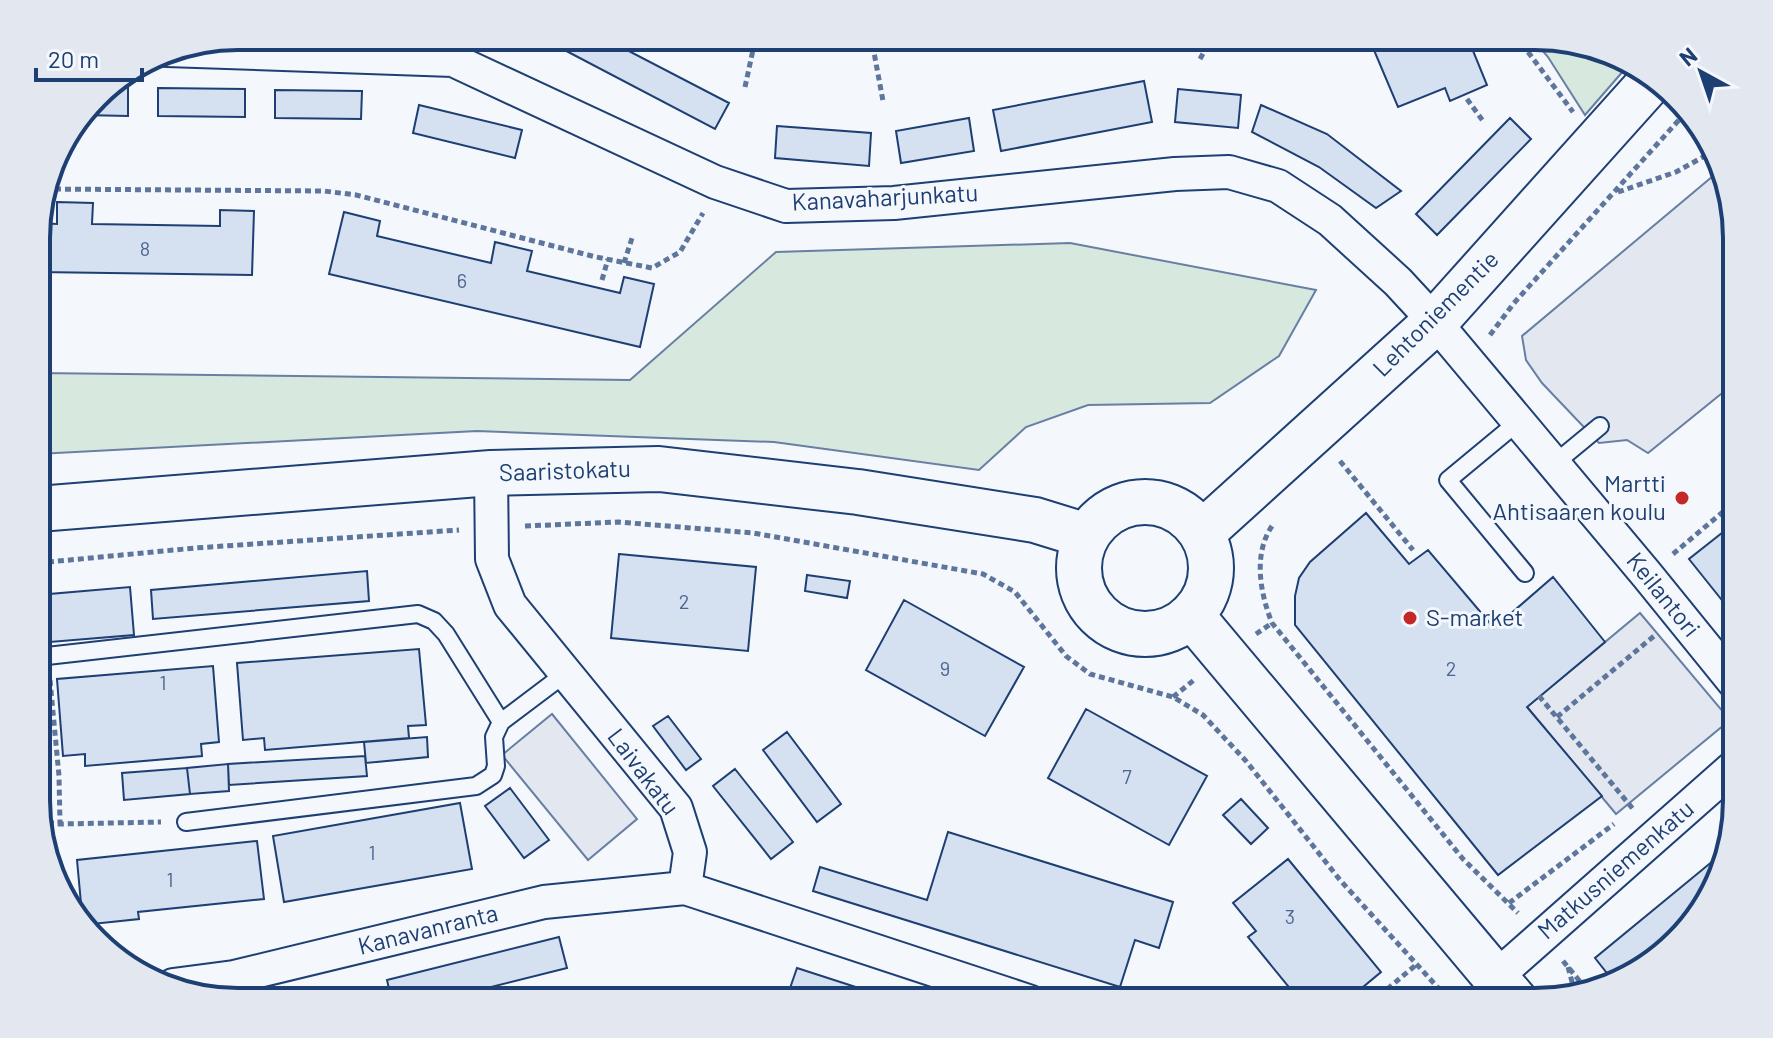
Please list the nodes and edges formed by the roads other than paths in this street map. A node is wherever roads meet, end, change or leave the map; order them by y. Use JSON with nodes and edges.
{"nodes":[{"id":1,"x":215,"y":52,"type":"edge"},
{"id":2,"x":1646,"y":87,"type":"edge"},
{"id":3,"x":1435,"y":322,"type":"junction"},
{"id":4,"x":1518,"y":422,"type":"junction"},
{"id":5,"x":1600,"y":426,"type":"dead end"},
{"id":6,"x":1554,"y":464,"type":"junction"},
{"id":7,"x":491,"y":473,"type":"junction"},
{"id":8,"x":50,"y":508,"type":"edge"},
{"id":9,"x":1202,"y":533,"type":"junction"},
{"id":10,"x":1087,"y":536,"type":"junction"},
{"id":11,"x":1525,"y":573,"type":"dead end"},
{"id":12,"x":1191,"y":615,"type":"junction"},
{"id":13,"x":50,"y":655,"type":"edge"},
{"id":14,"x":1723,"y":669,"type":"edge"},
{"id":15,"x":566,"y":673,"type":"junction"},
{"id":16,"x":501,"y":722,"type":"junction"},
{"id":17,"x":1723,"y":778,"type":"edge"},
{"id":18,"x":186,"y":822,"type":"road end"},
{"id":19,"x":685,"y":888,"type":"junction"},
{"id":20,"x":192,"y":983,"type":"edge"},
{"id":21,"x":989,"y":988,"type":"edge"},
{"id":22,"x":1505,"y":988,"type":"edge"},
{"id":23,"x":1507,"y":988,"type":"edge"}],
"edges":[{"from":1,"to":3,"type":"street","name":"Kanavaharjunkatu"},
{"from":2,"to":3,"type":"main road","name":"Lehtoniementie"},
{"from":3,"to":4,"type":"street","name":"Keilantori"},
{"from":3,"to":9,"type":"main road","name":"Lehtoniementie"},
{"from":4,"to":6,"type":"street","name":"Keilantori"},
{"from":4,"to":11,"type":"lane"},
{"from":5,"to":6,"type":"lane"},
{"from":6,"to":14,"type":"street","name":"Keilantori"},
{"from":7,"to":8,"type":"main road","name":"Saaristokatu"},
{"from":7,"to":10,"type":"main road","name":"Saaristokatu"},
{"from":7,"to":15,"type":"street","name":"Laivakatu"},
{"from":9,"to":10,"type":"main road"},
{"from":9,"to":12,"type":"main road"},
{"from":10,"to":12,"type":"main road"},
{"from":12,"to":22,"type":"main road"},
{"from":13,"to":16,"type":"lane"},
{"from":15,"to":16,"type":"lane"},
{"from":15,"to":19,"type":"street","name":"Laivakatu"},
{"from":16,"to":18,"type":"lane"},
{"from":17,"to":23,"type":"street","name":"Matkusniemenkatu"},
{"from":19,"to":20,"type":"street","name":"Kanavanranta"},
{"from":19,"to":21,"type":"street"}]}
